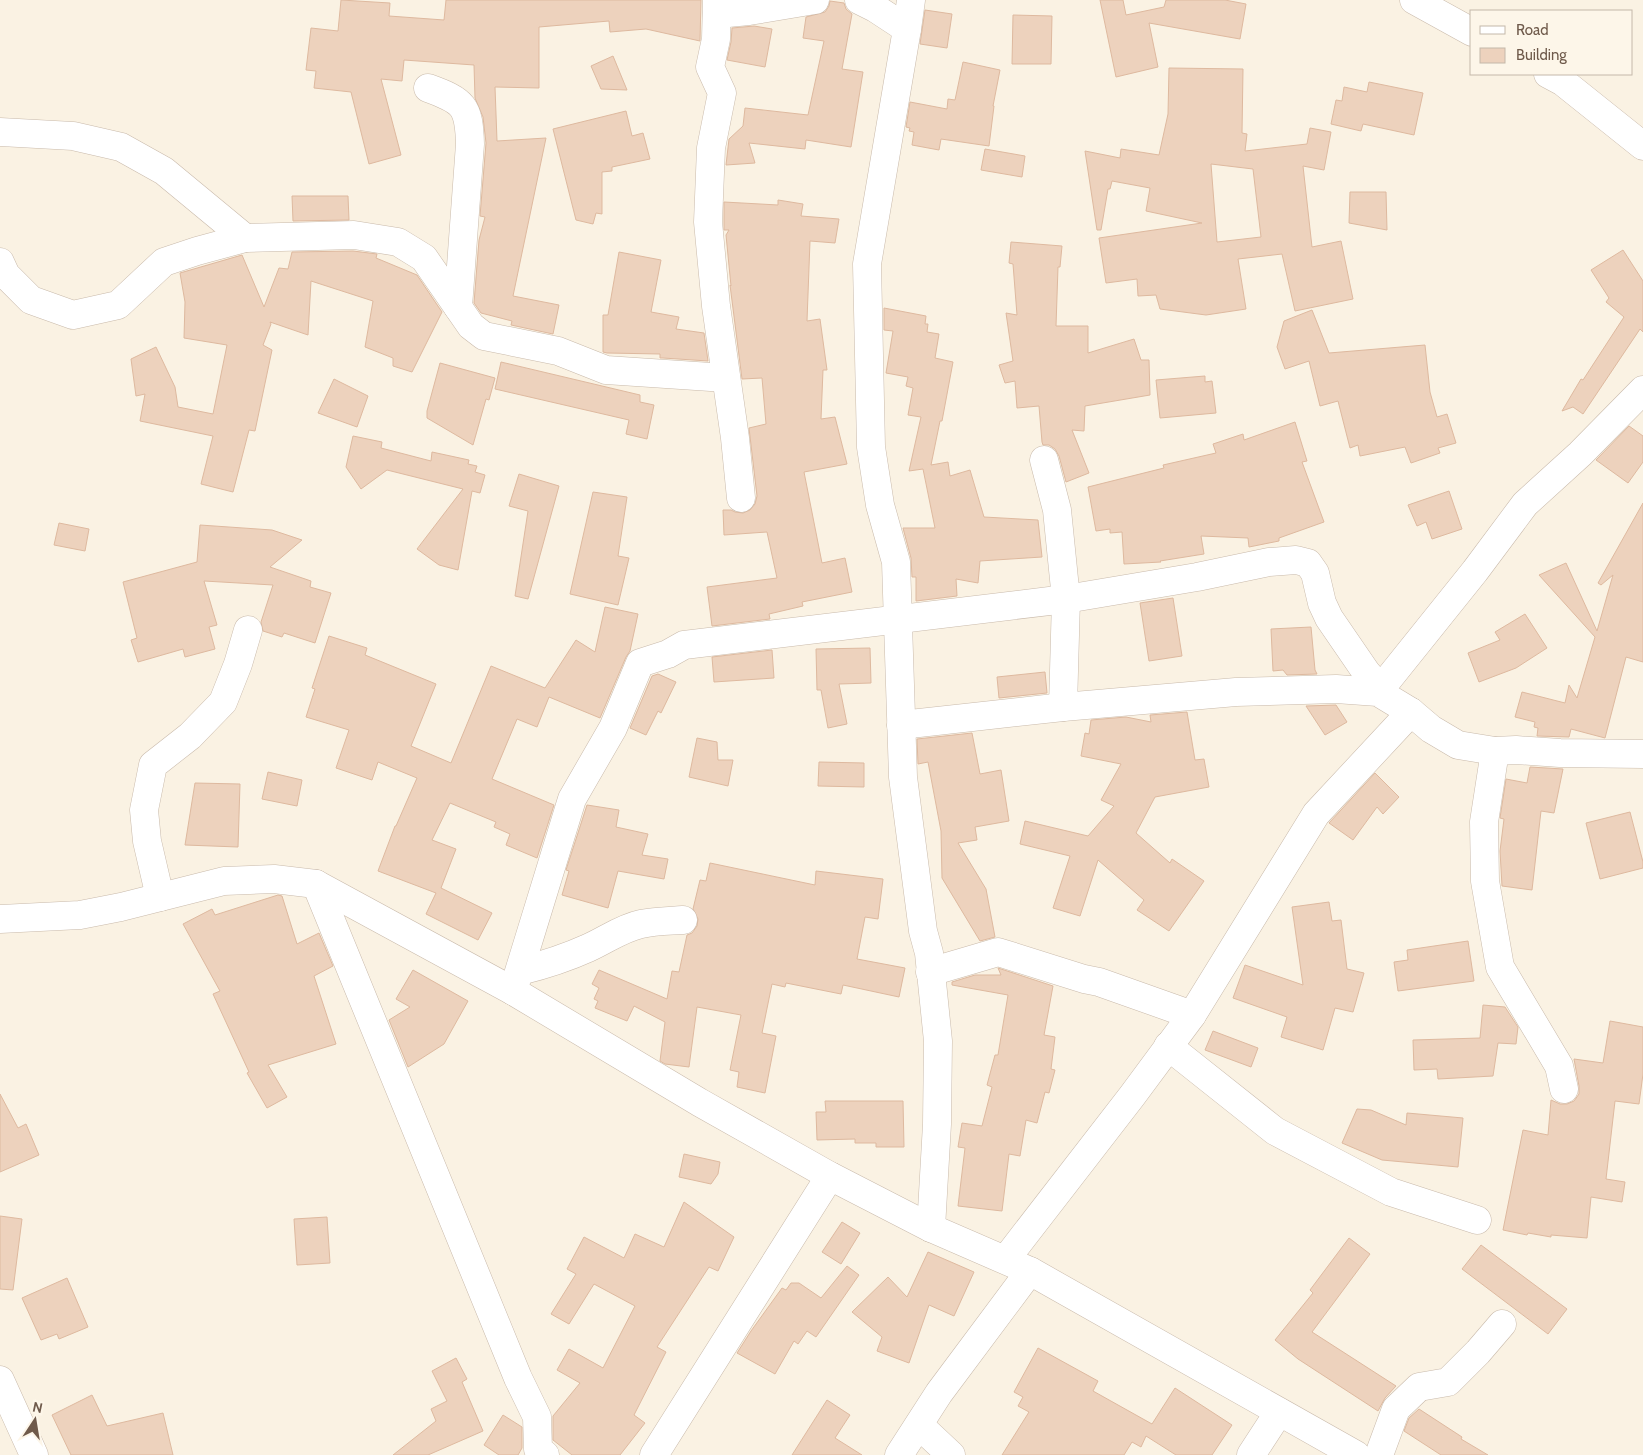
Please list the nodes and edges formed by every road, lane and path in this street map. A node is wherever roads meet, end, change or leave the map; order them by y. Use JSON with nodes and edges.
{"nodes":[{"id":1,"x":815,"y":0,"type":"edge"},
{"id":2,"x":859,"y":0,"type":"edge"},
{"id":3,"x":911,"y":0,"type":"edge"},
{"id":4,"x":1414,"y":0,"type":"edge"},
{"id":5,"x":717,"y":7,"type":"edge"},
{"id":6,"x":907,"y":30,"type":"junction"},
{"id":7,"x":1470,"y":31,"type":"edge"},
{"id":8,"x":1550,"y":75,"type":"edge"},
{"id":9,"x":428,"y":88,"type":"dead end"},
{"id":10,"x":0,"y":132,"type":"edge"},
{"id":11,"x":1643,"y":146,"type":"edge"},
{"id":12,"x":245,"y":238,"type":"junction"},
{"id":13,"x":0,"y":262,"type":"edge"},
{"id":14,"x":458,"y":307,"type":"junction"},
{"id":15,"x":726,"y":378,"type":"junction"},
{"id":16,"x":1643,"y":390,"type":"edge"},
{"id":17,"x":1044,"y":460,"type":"dead end"},
{"id":18,"x":741,"y":498,"type":"dead end"},
{"id":19,"x":1066,"y":598,"type":"junction"},
{"id":20,"x":897,"y":620,"type":"junction"},
{"id":21,"x":248,"y":630,"type":"dead end"},
{"id":22,"x":1380,"y":691,"type":"junction"},
{"id":23,"x":1063,"y":707,"type":"junction"},
{"id":24,"x":1411,"y":712,"type":"junction"},
{"id":25,"x":901,"y":725,"type":"junction"},
{"id":26,"x":1642,"y":747,"type":"edge"},
{"id":27,"x":1495,"y":751,"type":"junction"},
{"id":28,"x":316,"y":884,"type":"junction"},
{"id":29,"x":160,"y":897,"type":"junction"},
{"id":30,"x":0,"y":919,"type":"edge"},
{"id":31,"x":683,"y":920,"type":"dead end"},
{"id":32,"x":930,"y":972,"type":"junction"},
{"id":33,"x":516,"y":981,"type":"junction"},
{"id":34,"x":1192,"y":1015,"type":"junction"},
{"id":35,"x":1168,"y":1046,"type":"junction"},
{"id":36,"x":1564,"y":1089,"type":"dead end"},
{"id":37,"x":830,"y":1176,"type":"junction"},
{"id":38,"x":1477,"y":1220,"type":"dead end"},
{"id":39,"x":931,"y":1228,"type":"junction"},
{"id":40,"x":1018,"y":1265,"type":"junction"},
{"id":41,"x":1502,"y":1324,"type":"dead end"},
{"id":42,"x":0,"y":1380,"type":"edge"},
{"id":43,"x":1279,"y":1412,"type":"junction"},
{"id":44,"x":919,"y":1425,"type":"junction"},
{"id":45,"x":34,"y":1455,"type":"edge"},
{"id":46,"x":546,"y":1455,"type":"edge"},
{"id":47,"x":654,"y":1455,"type":"edge"},
{"id":48,"x":900,"y":1455,"type":"edge"},
{"id":49,"x":951,"y":1455,"type":"edge"},
{"id":50,"x":1251,"y":1455,"type":"edge"},
{"id":51,"x":1356,"y":1455,"type":"edge"},
{"id":52,"x":1380,"y":1455,"type":"edge"}],
"edges":[{"from":1,"to":5,"type":"street"},
{"from":2,"to":6,"type":"street"},
{"from":3,"to":6,"type":"street"},
{"from":4,"to":7,"type":"street"},
{"from":5,"to":15,"type":"street"},
{"from":6,"to":20,"type":"street"},
{"from":8,"to":11,"type":"street"},
{"from":9,"to":14,"type":"street"},
{"from":10,"to":12,"type":"street"},
{"from":12,"to":13,"type":"street"},
{"from":12,"to":14,"type":"street"},
{"from":14,"to":15,"type":"street"},
{"from":15,"to":18,"type":"street"},
{"from":16,"to":22,"type":"street"},
{"from":17,"to":19,"type":"street"},
{"from":19,"to":20,"type":"street"},
{"from":19,"to":22,"type":"street"},
{"from":19,"to":23,"type":"street"},
{"from":20,"to":25,"type":"street"},
{"from":20,"to":33,"type":"street"},
{"from":21,"to":29,"type":"street"},
{"from":22,"to":23,"type":"street"},
{"from":22,"to":24,"type":"street"},
{"from":23,"to":25,"type":"street"},
{"from":24,"to":27,"type":"street"},
{"from":24,"to":34,"type":"street"},
{"from":25,"to":32,"type":"street"},
{"from":26,"to":27,"type":"street"},
{"from":27,"to":36,"type":"street"},
{"from":28,"to":29,"type":"street"},
{"from":28,"to":33,"type":"street"},
{"from":28,"to":46,"type":"street"},
{"from":29,"to":30,"type":"street"},
{"from":31,"to":33,"type":"street"},
{"from":32,"to":34,"type":"street"},
{"from":32,"to":39,"type":"street"},
{"from":33,"to":37,"type":"street"},
{"from":34,"to":35,"type":"street"},
{"from":35,"to":38,"type":"street"},
{"from":35,"to":40,"type":"street"},
{"from":37,"to":39,"type":"street"},
{"from":37,"to":47,"type":"street"},
{"from":39,"to":40,"type":"street"},
{"from":40,"to":43,"type":"street"},
{"from":40,"to":44,"type":"street"},
{"from":41,"to":52,"type":"street"},
{"from":42,"to":45,"type":"street"},
{"from":43,"to":50,"type":"street"},
{"from":43,"to":51,"type":"street"},
{"from":44,"to":48,"type":"street"},
{"from":44,"to":49,"type":"street"}]}
